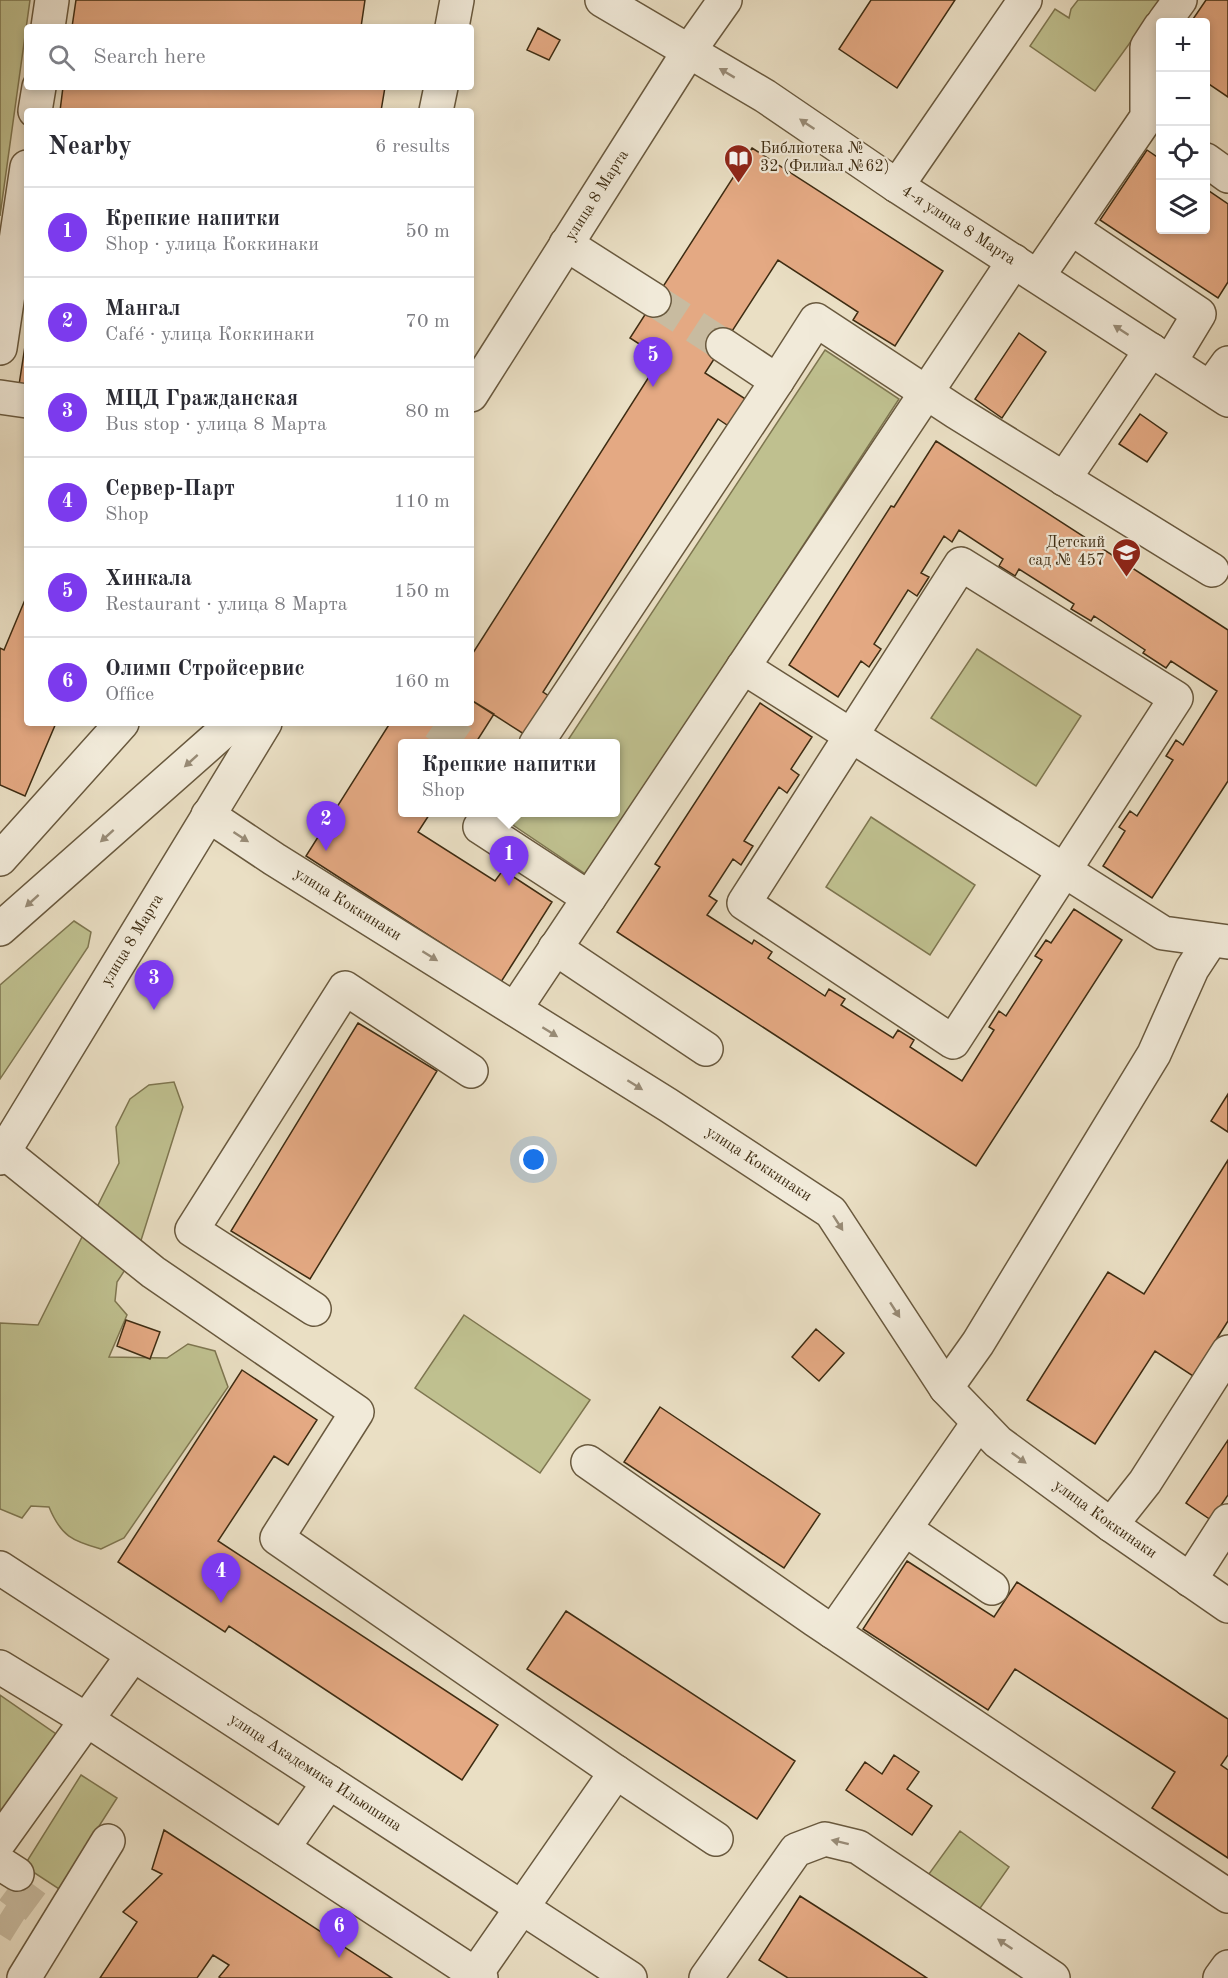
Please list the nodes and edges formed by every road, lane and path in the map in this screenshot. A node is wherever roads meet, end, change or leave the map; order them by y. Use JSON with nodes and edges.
{"nodes":[{"id":1,"x":52,"y":0,"type":"edge"},
{"id":2,"x":457,"y":0,"type":"edge"},
{"id":3,"x":602,"y":0,"type":"edge"},
{"id":4,"x":725,"y":0,"type":"edge"},
{"id":5,"x":1025,"y":0,"type":"edge"},
{"id":6,"x":1180,"y":0,"type":"edge"},
{"id":7,"x":1167,"y":18,"type":"edge"},
{"id":8,"x":48,"y":24,"type":"edge"},
{"id":9,"x":453,"y":24,"type":"edge"},
{"id":10,"x":1156,"y":34,"type":"edge"},
{"id":11,"x":689,"y":51,"type":"junction"},
{"id":12,"x":38,"y":90,"type":"edge"},
{"id":13,"x":440,"y":90,"type":"edge"},
{"id":14,"x":36,"y":108,"type":"edge"},
{"id":15,"x":437,"y":108,"type":"edge"},
{"id":16,"x":1154,"y":123,"type":"edge"},
{"id":17,"x":1210,"y":163,"type":"edge"},
{"id":18,"x":1228,"y":176,"type":"edge"},
{"id":19,"x":897,"y":186,"type":"junction"},
{"id":20,"x":24,"y":187,"type":"edge"},
{"id":21,"x":1071,"y":228,"type":"junction"},
{"id":22,"x":566,"y":244,"type":"junction"},
{"id":23,"x":1026,"y":268,"type":"junction"},
{"id":24,"x":654,"y":300,"type":"tunnel mouth"},
{"id":25,"x":723,"y":345,"type":"tunnel mouth"},
{"id":26,"x":0,"y":348,"type":"edge"},
{"id":27,"x":1161,"y":356,"type":"junction"},
{"id":28,"x":777,"y":381,"type":"junction"},
{"id":29,"x":1222,"y":383,"type":"edge"},
{"id":30,"x":474,"y":390,"type":"edge"},
{"id":31,"x":926,"y":393,"type":"junction"},
{"id":32,"x":0,"y":397,"type":"edge"},
{"id":33,"x":24,"y":401,"type":"edge"},
{"id":34,"x":1064,"y":479,"type":"junction"},
{"id":35,"x":1212,"y":570,"type":"dead end"},
{"id":36,"x":743,"y":667,"type":"junction"},
{"id":37,"x":119,"y":726,"type":"edge"},
{"id":38,"x":230,"y":726,"type":"edge"},
{"id":39,"x":263,"y":726,"type":"edge"},
{"id":40,"x":852,"y":736,"type":"junction"},
{"id":41,"x":539,"y":739,"type":"edge"},
{"id":42,"x":208,"y":815,"type":"junction"},
{"id":43,"x":487,"y":817,"type":"edge"},
{"id":44,"x":0,"y":859,"type":"edge"},
{"id":45,"x":1064,"y":870,"type":"junction"},
{"id":46,"x":589,"y":898,"type":"junction"},
{"id":47,"x":0,"y":930,"type":"edge"},
{"id":48,"x":1220,"y":941,"type":"edge"},
{"id":49,"x":555,"y":948,"type":"junction"},
{"id":50,"x":515,"y":1009,"type":"junction"},
{"id":51,"x":706,"y":1049,"type":"dead end"},
{"id":52,"x":471,"y":1071,"type":"dead end"},
{"id":53,"x":2,"y":1155,"type":"edge"},
{"id":54,"x":314,"y":1309,"type":"dead end"},
{"id":55,"x":1228,"y":1352,"type":"edge"},
{"id":56,"x":946,"y":1388,"type":"junction"},
{"id":57,"x":979,"y":1422,"type":"junction"},
{"id":58,"x":588,"y":1462,"type":"dead end"},
{"id":59,"x":1228,"y":1521,"type":"edge"},
{"id":60,"x":1111,"y":1525,"type":"junction"},
{"id":61,"x":905,"y":1529,"type":"junction"},
{"id":62,"x":0,"y":1568,"type":"edge"},
{"id":63,"x":1190,"y":1580,"type":"junction"},
{"id":64,"x":992,"y":1588,"type":"dead end"},
{"id":65,"x":1228,"y":1606,"type":"edge"},
{"id":66,"x":833,"y":1632,"type":"junction"},
{"id":67,"x":133,"y":1654,"type":"junction"},
{"id":68,"x":0,"y":1666,"type":"edge"},
{"id":69,"x":87,"y":1720,"type":"junction"},
{"id":70,"x":616,"y":1772,"type":"junction"},
{"id":71,"x":329,"y":1782,"type":"junction"},
{"id":72,"x":716,"y":1839,"type":"dead end"},
{"id":73,"x":0,"y":1841,"type":"edge"},
{"id":74,"x":108,"y":1841,"type":"dead end"},
{"id":75,"x":283,"y":1848,"type":"junction"},
{"id":76,"x":1228,"y":1896,"type":"edge"},
{"id":77,"x":522,"y":1908,"type":"junction"},
{"id":78,"x":1228,"y":1967,"type":"edge"},
{"id":79,"x":478,"y":1976,"type":"edge"},
{"id":80,"x":24,"y":1978,"type":"edge"},
{"id":81,"x":630,"y":1978,"type":"edge"},
{"id":82,"x":706,"y":1978,"type":"edge"},
{"id":83,"x":1053,"y":1978,"type":"edge"},
{"id":84,"x":1220,"y":1978,"type":"edge"}],
"edges":[{"from":1,"to":8,"type":"street"},
{"from":2,"to":9,"type":"street"},
{"from":3,"to":11,"type":"street","name":"4-я улица 8 Марта"},
{"from":4,"to":11,"type":"street","name":"улица 8 Марта"},
{"from":5,"to":19,"type":"street"},
{"from":6,"to":7,"type":"street"},
{"from":10,"to":16,"type":"street"},
{"from":19,"to":11,"type":"street","name":"4-я улица 8 Марта","one_way":true},
{"from":11,"to":22,"type":"street","name":"улица 8 Марта"},
{"from":12,"to":14,"type":"street"},
{"from":13,"to":15,"type":"street"},
{"from":16,"to":21,"type":"street"},
{"from":17,"to":18,"type":"street"},
{"from":19,"to":23,"type":"street","name":"4-я улица 8 Марта"},
{"from":20,"to":26,"type":"street"},
{"from":21,"to":23,"type":"street"},
{"from":21,"to":27,"type":"street"},
{"from":22,"to":24,"type":"street"},
{"from":22,"to":30,"type":"street","name":"улица 8 Марта"},
{"from":27,"to":23,"type":"street","name":"4-я улица 8 Марта","one_way":true},
{"from":23,"to":31,"type":"street"},
{"from":25,"to":28,"type":"street"},
{"from":27,"to":29,"type":"street","name":"4-я улица 8 Марта"},
{"from":27,"to":34,"type":"street"},
{"from":28,"to":31,"type":"street"},
{"from":28,"to":41,"type":"street"},
{"from":31,"to":34,"type":"street"},
{"from":31,"to":36,"type":"street"},
{"from":32,"to":33,"type":"street"},
{"from":34,"to":35,"type":"street"},
{"from":36,"to":40,"type":"street"},
{"from":36,"to":46,"type":"street"},
{"from":37,"to":44,"type":"street"},
{"from":38,"to":47,"type":"street","one_way":true},
{"from":39,"to":42,"type":"street","name":"улица 8 Марта"},
{"from":40,"to":45,"type":"street"},
{"from":40,"to":45,"type":"street"},
{"from":40,"to":45,"type":"street"},
{"from":42,"to":50,"type":"street","name":"улица Коккинаки","one_way":true},
{"from":42,"to":53,"type":"street","name":"улица 8 Марта"},
{"from":43,"to":46,"type":"street"},
{"from":45,"to":48,"type":"street"},
{"from":46,"to":49,"type":"street"},
{"from":48,"to":56,"type":"street"},
{"from":49,"to":50,"type":"street"},
{"from":49,"to":51,"type":"street"},
{"from":50,"to":56,"type":"street","name":"улица Коккинаки","one_way":true},
{"from":52,"to":54,"type":"street"},
{"from":53,"to":70,"type":"street"},
{"from":55,"to":60,"type":"street"},
{"from":56,"to":57,"type":"street","name":"улица Коккинаки"},
{"from":57,"to":60,"type":"street","name":"улица Коккинаки","one_way":true},
{"from":57,"to":61,"type":"street"},
{"from":58,"to":66,"type":"street"},
{"from":59,"to":63,"type":"street"},
{"from":60,"to":63,"type":"street","name":"улица Коккинаки"},
{"from":61,"to":64,"type":"street"},
{"from":61,"to":66,"type":"street"},
{"from":62,"to":67,"type":"street","name":"улица Академика Ильюшина"},
{"from":63,"to":65,"type":"street","name":"улица Коккинаки"},
{"from":66,"to":76,"type":"street"},
{"from":67,"to":69,"type":"street"},
{"from":67,"to":71,"type":"street","name":"улица Академика Ильюшина"},
{"from":68,"to":69,"type":"street"},
{"from":69,"to":73,"type":"street"},
{"from":69,"to":75,"type":"street"},
{"from":70,"to":72,"type":"street"},
{"from":70,"to":77,"type":"street"},
{"from":71,"to":75,"type":"street"},
{"from":71,"to":77,"type":"street","name":"улица Академика Ильюшина"},
{"from":74,"to":80,"type":"street"},
{"from":75,"to":79,"type":"street"},
{"from":77,"to":79,"type":"street"},
{"from":77,"to":81,"type":"street","name":"улица Академика Ильюшина"},
{"from":78,"to":84,"type":"street"},
{"from":83,"to":82,"type":"street","one_way":true}]}
